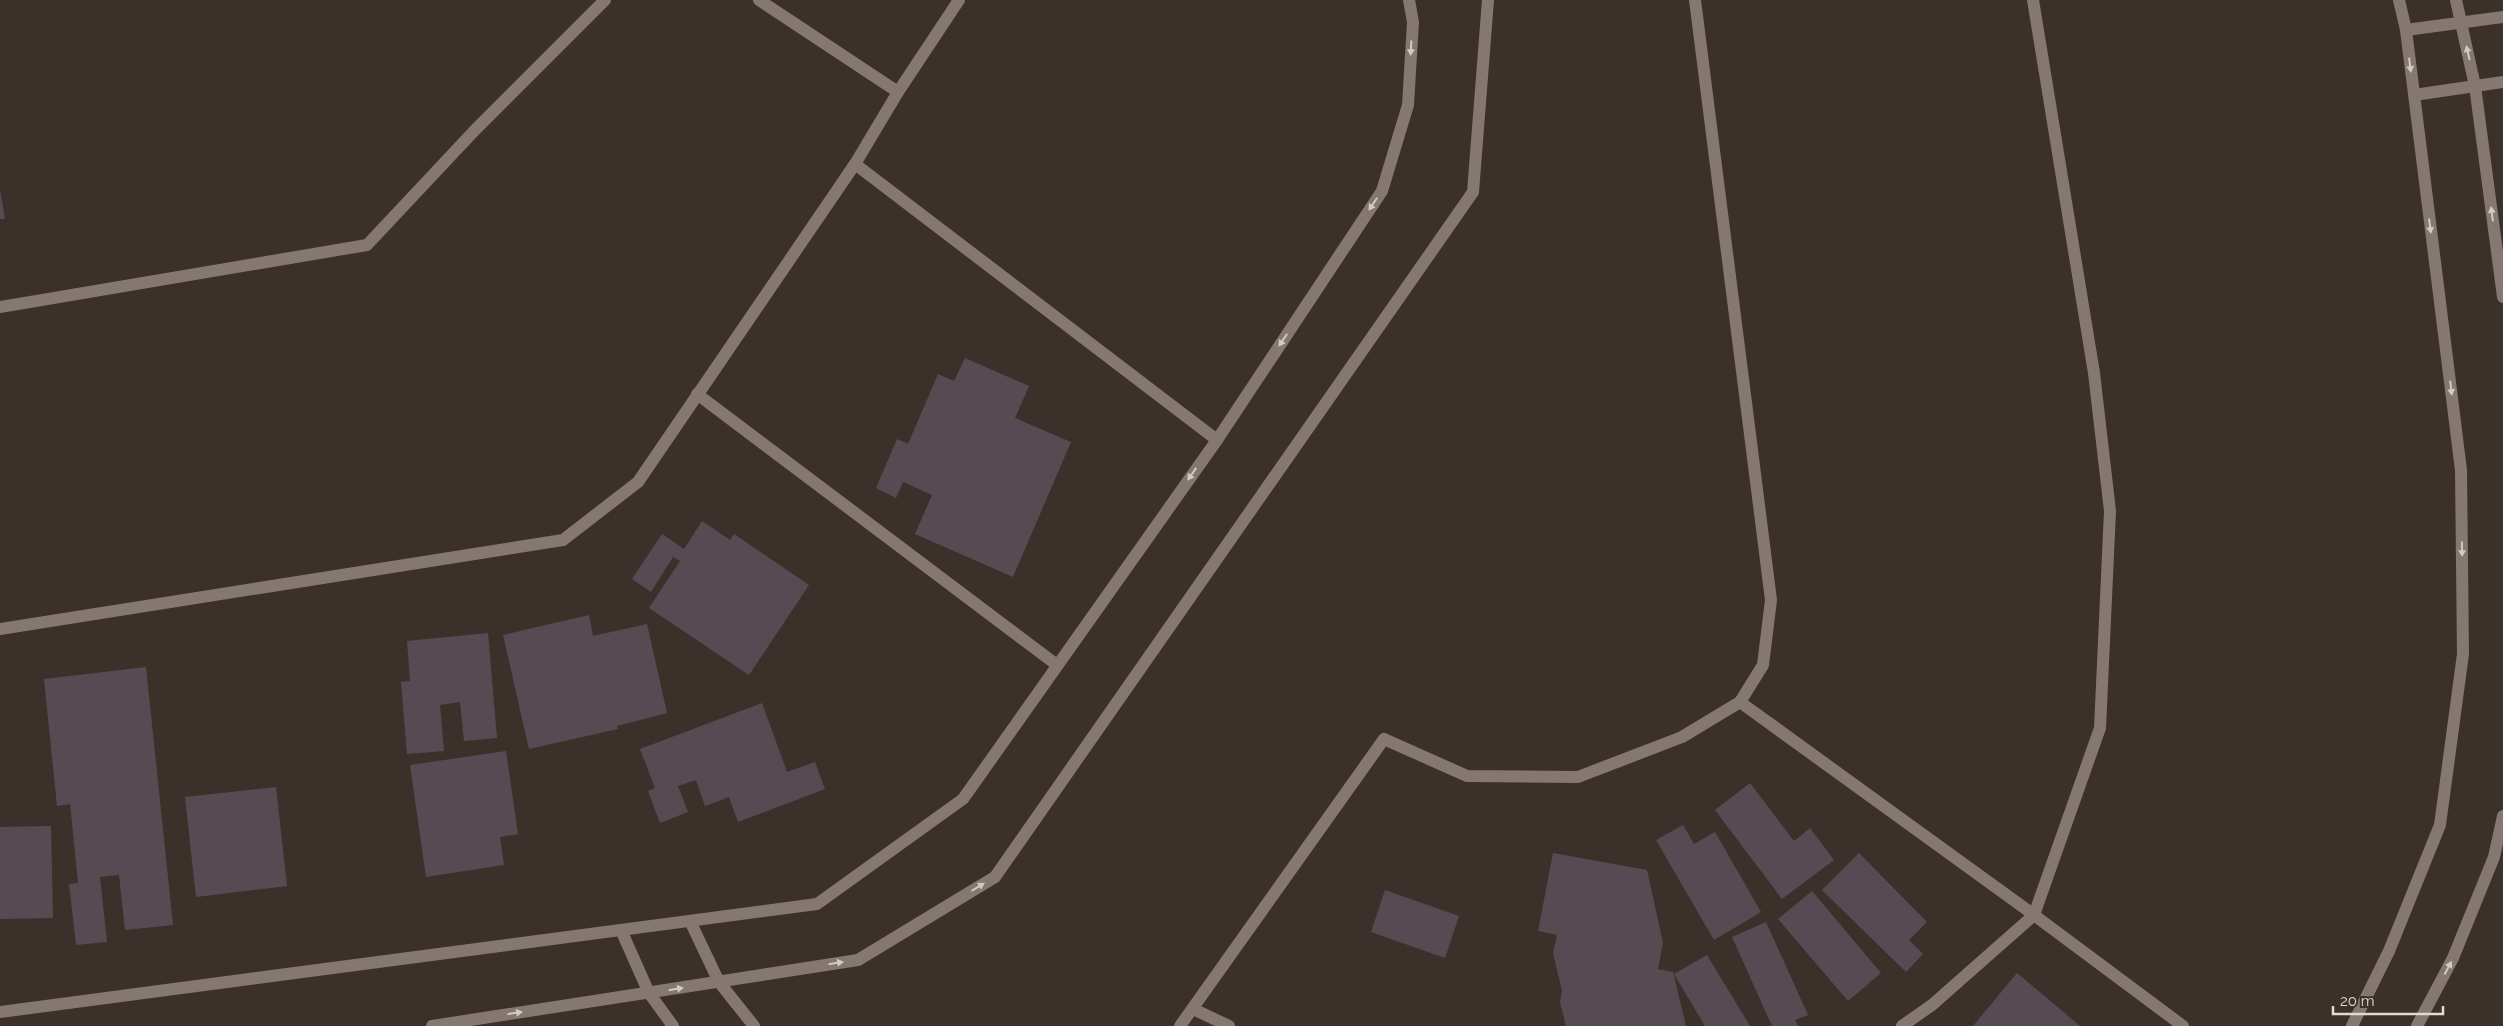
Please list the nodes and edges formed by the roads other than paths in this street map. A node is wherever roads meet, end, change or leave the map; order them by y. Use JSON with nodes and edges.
{"nodes":[{"id":1,"x":605,"y":0,"type":"edge"},
{"id":2,"x":759,"y":0,"type":"edge"},
{"id":3,"x":959,"y":0,"type":"edge"},
{"id":4,"x":1409,"y":0,"type":"edge"},
{"id":5,"x":1488,"y":0,"type":"edge"},
{"id":6,"x":1695,"y":0,"type":"edge"},
{"id":7,"x":2033,"y":0,"type":"edge"},
{"id":8,"x":2399,"y":0,"type":"edge"},
{"id":9,"x":2456,"y":0,"type":"edge"},
{"id":10,"x":2503,"y":17,"type":"edge"},
{"id":11,"x":2461,"y":23,"type":"junction"},
{"id":12,"x":2406,"y":30,"type":"junction"},
{"id":13,"x":2503,"y":82,"type":"edge"},
{"id":14,"x":2476,"y":86,"type":"junction"},
{"id":15,"x":898,"y":92,"type":"junction"},
{"id":16,"x":2414,"y":95,"type":"junction"},
{"id":17,"x":855,"y":164,"type":"junction"},
{"id":18,"x":2503,"y":297,"type":"edge"},
{"id":19,"x":0,"y":307,"type":"edge"},
{"id":20,"x":696,"y":394,"type":"junction"},
{"id":21,"x":1217,"y":440,"type":"junction"},
{"id":22,"x":0,"y":629,"type":"edge"},
{"id":23,"x":1057,"y":665,"type":"junction"},
{"id":24,"x":1740,"y":702,"type":"junction"},
{"id":25,"x":2503,"y":816,"type":"edge"},
{"id":26,"x":2034,"y":915,"type":"junction"},
{"id":27,"x":690,"y":921,"type":"junction"},
{"id":28,"x":621,"y":930,"type":"junction"},
{"id":29,"x":719,"y":982,"type":"junction"},
{"id":30,"x":649,"y":993,"type":"junction"},
{"id":31,"x":1193,"y":1009,"type":"junction"},
{"id":32,"x":0,"y":1012,"type":"edge"},
{"id":33,"x":432,"y":1026,"type":"edge"},
{"id":34,"x":673,"y":1026,"type":"edge"},
{"id":35,"x":754,"y":1026,"type":"edge"},
{"id":36,"x":1180,"y":1026,"type":"edge"},
{"id":37,"x":1229,"y":1026,"type":"edge"},
{"id":38,"x":1902,"y":1026,"type":"edge"},
{"id":39,"x":2183,"y":1026,"type":"edge"},
{"id":40,"x":2352,"y":1026,"type":"edge"},
{"id":41,"x":2417,"y":1026,"type":"edge"}],
"edges":[{"from":1,"to":19,"type":"street"},
{"from":2,"to":15,"type":"street"},
{"from":3,"to":15,"type":"street"},
{"from":4,"to":21,"type":"street","one_way":true},
{"from":29,"to":5,"type":"street","one_way":true},
{"from":6,"to":24,"type":"street"},
{"from":7,"to":26,"type":"street"},
{"from":8,"to":12,"type":"street"},
{"from":9,"to":11,"type":"street"},
{"from":10,"to":11,"type":"street"},
{"from":11,"to":12,"type":"street"},
{"from":14,"to":11,"type":"street","one_way":true},
{"from":12,"to":16,"type":"street","one_way":true},
{"from":13,"to":14,"type":"street"},
{"from":14,"to":16,"type":"street"},
{"from":18,"to":14,"type":"street","one_way":true},
{"from":15,"to":17,"type":"street"},
{"from":16,"to":40,"type":"street","one_way":true},
{"from":17,"to":20,"type":"street"},
{"from":17,"to":21,"type":"street"},
{"from":20,"to":22,"type":"street"},
{"from":20,"to":23,"type":"street"},
{"from":21,"to":23,"type":"street","one_way":true},
{"from":23,"to":27,"type":"street"},
{"from":24,"to":26,"type":"street"},
{"from":24,"to":31,"type":"street"},
{"from":41,"to":25,"type":"street","one_way":true},
{"from":26,"to":38,"type":"street"},
{"from":26,"to":39,"type":"street"},
{"from":27,"to":28,"type":"street"},
{"from":27,"to":29,"type":"street"},
{"from":28,"to":30,"type":"street"},
{"from":28,"to":32,"type":"street"},
{"from":30,"to":29,"type":"street","one_way":true},
{"from":29,"to":35,"type":"street"},
{"from":33,"to":30,"type":"street","one_way":true},
{"from":30,"to":34,"type":"street"},
{"from":31,"to":36,"type":"street"},
{"from":31,"to":37,"type":"street"}]}
